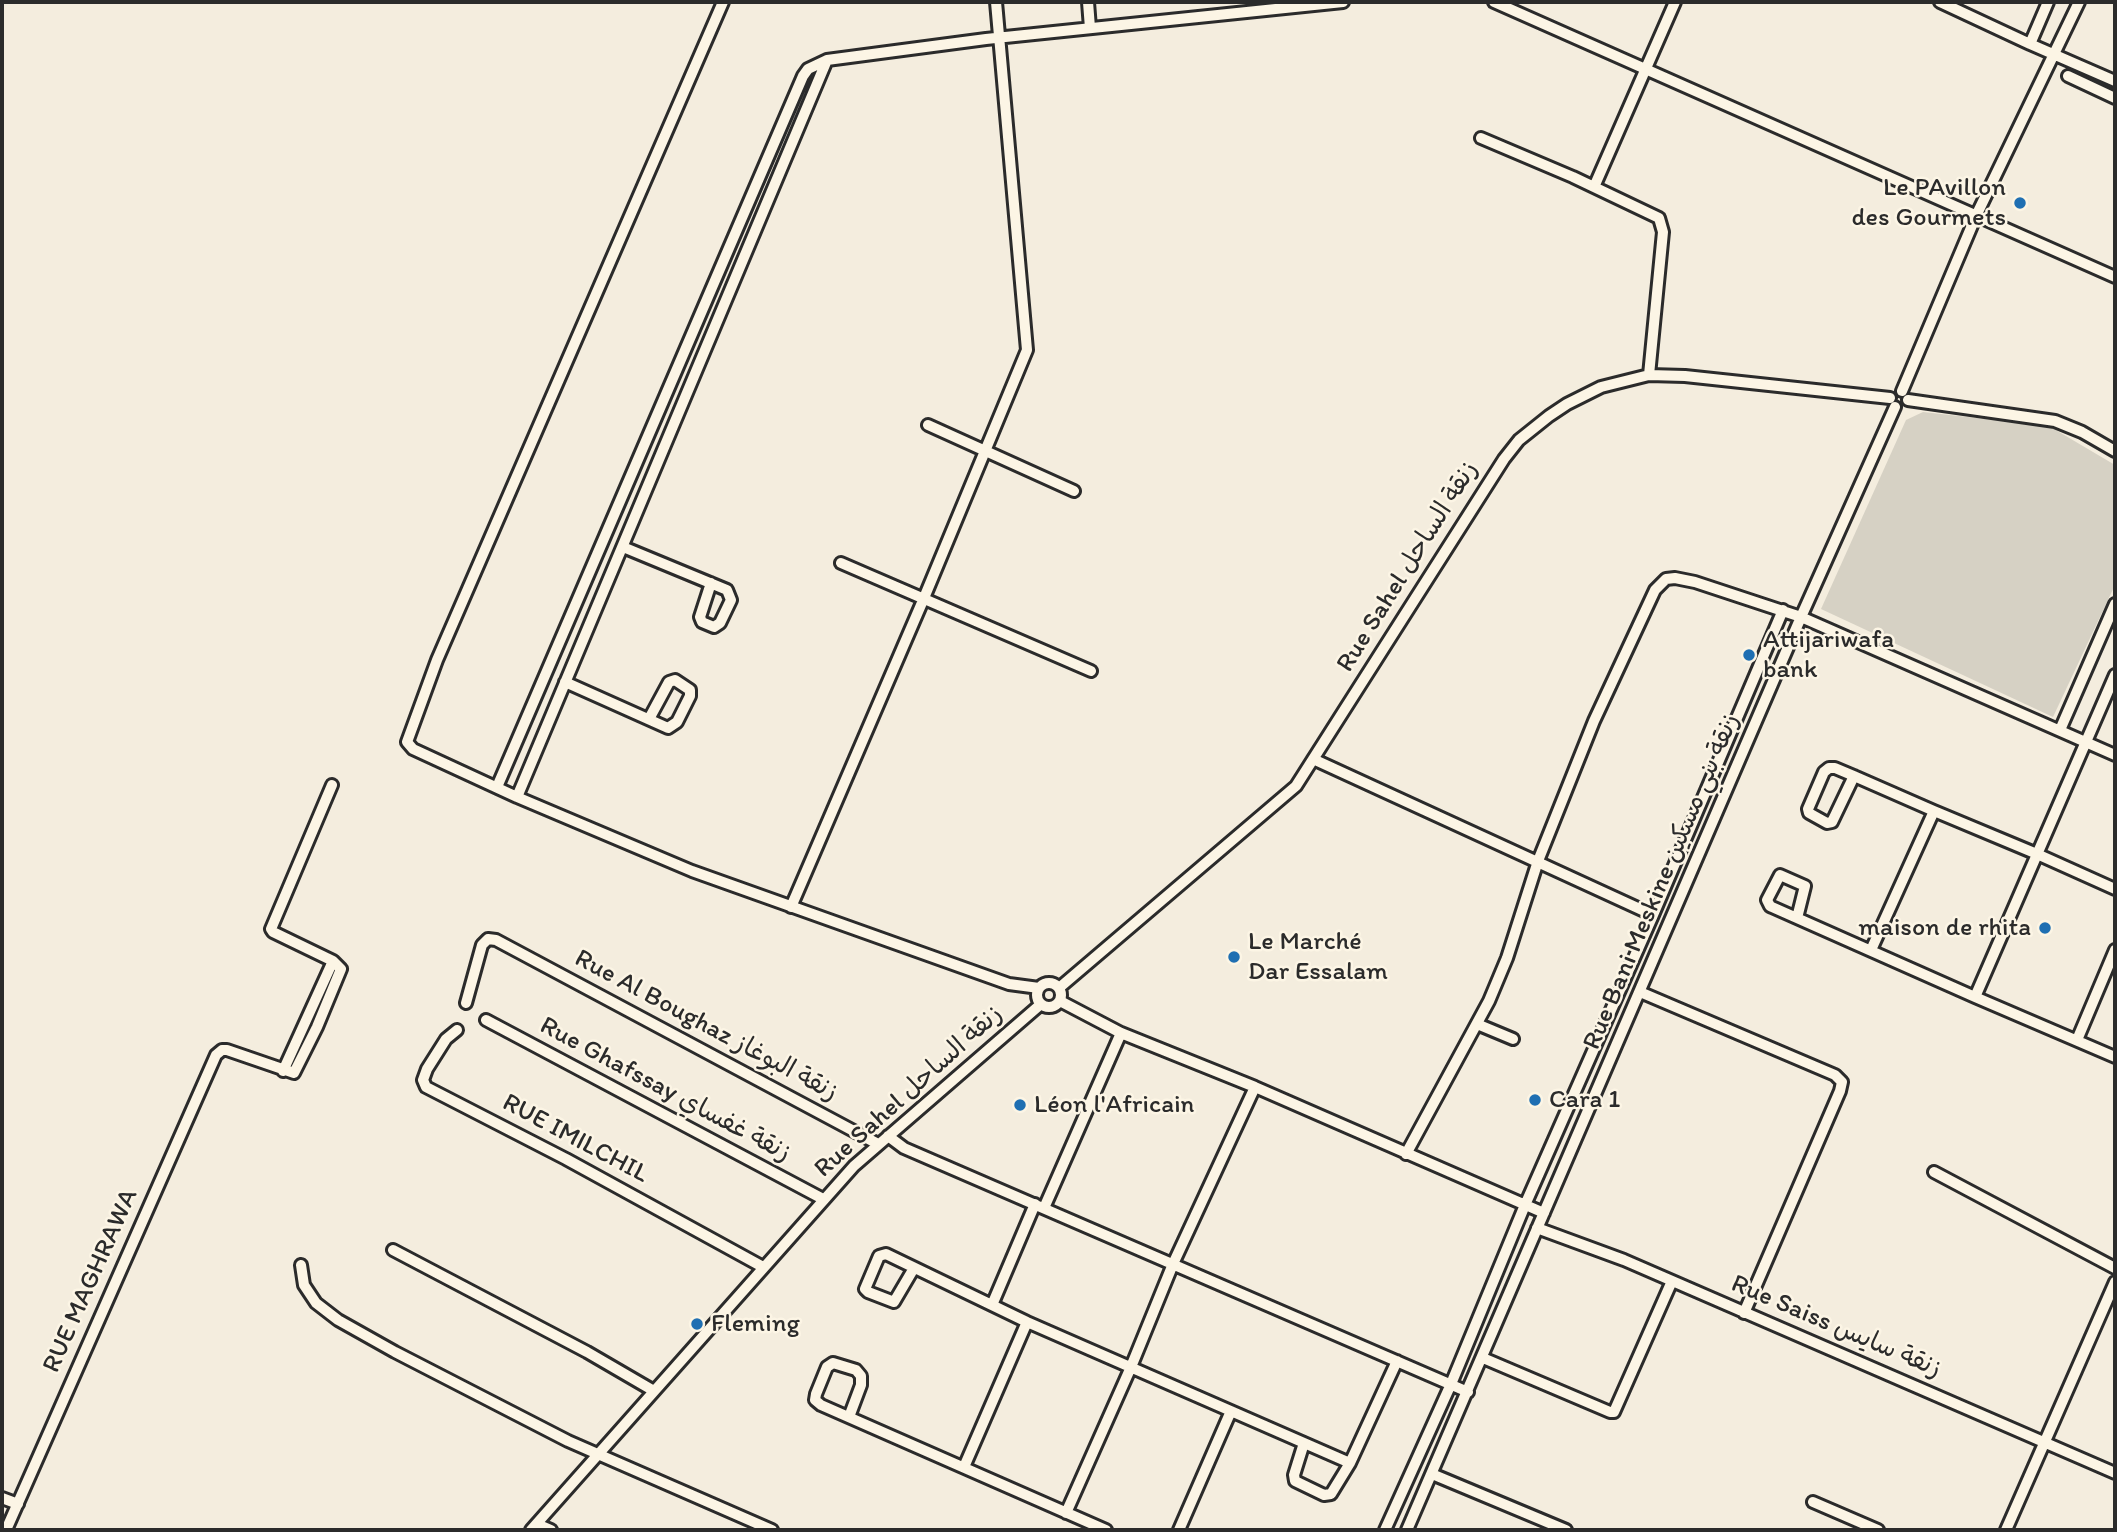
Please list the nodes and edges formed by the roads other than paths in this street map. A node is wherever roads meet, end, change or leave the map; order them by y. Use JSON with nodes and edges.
{"nodes":[{"id":1,"x":723,"y":2,"type":"edge"},
{"id":2,"x":996,"y":2,"type":"edge"},
{"id":3,"x":1088,"y":2,"type":"edge"},
{"id":4,"x":1343,"y":2,"type":"edge"},
{"id":5,"x":1494,"y":2,"type":"edge"},
{"id":6,"x":1675,"y":2,"type":"edge"},
{"id":7,"x":1940,"y":2,"type":"edge"},
{"id":8,"x":2048,"y":2,"type":"edge"},
{"id":9,"x":2079,"y":2,"type":"edge"},
{"id":10,"x":1237,"y":7,"type":"edge"},
{"id":11,"x":1090,"y":28,"type":"junction"},
{"id":12,"x":999,"y":37,"type":"junction"},
{"id":13,"x":2030,"y":44,"type":"junction"},
{"id":14,"x":2053,"y":53,"type":"junction"},
{"id":15,"x":827,"y":60,"type":"junction"},
{"id":16,"x":1647,"y":69,"type":"junction"},
{"id":17,"x":2068,"y":76,"type":"dead end"},
{"id":18,"x":2115,"y":81,"type":"edge"},
{"id":19,"x":2115,"y":98,"type":"edge"},
{"id":20,"x":1481,"y":138,"type":"dead end"},
{"id":21,"x":1594,"y":187,"type":"junction"},
{"id":22,"x":1976,"y":216,"type":"junction"},
{"id":23,"x":2115,"y":277,"type":"edge"},
{"id":24,"x":1649,"y":375,"type":"junction"},
{"id":25,"x":1905,"y":395,"type":"junction"},
{"id":26,"x":1893,"y":403,"type":"junction"},
{"id":27,"x":928,"y":425,"type":"dead end"},
{"id":28,"x":985,"y":451,"type":"junction"},
{"id":29,"x":2115,"y":451,"type":"edge"},
{"id":30,"x":630,"y":481,"type":"junction"},
{"id":31,"x":648,"y":490,"type":"junction"},
{"id":32,"x":1074,"y":491,"type":"dead end"},
{"id":33,"x":623,"y":547,"type":"junction"},
{"id":34,"x":841,"y":562,"type":"dead end"},
{"id":35,"x":710,"y":583,"type":"dead end"},
{"id":36,"x":924,"y":598,"type":"junction"},
{"id":37,"x":2115,"y":604,"type":"edge"},
{"id":38,"x":1783,"y":610,"type":"junction"},
{"id":39,"x":1801,"y":617,"type":"junction"},
{"id":40,"x":1091,"y":671,"type":"dead end"},
{"id":41,"x":2115,"y":675,"type":"edge"},
{"id":42,"x":565,"y":682,"type":"junction"},
{"id":43,"x":649,"y":719,"type":"junction"},
{"id":44,"x":2060,"y":730,"type":"junction"},
{"id":45,"x":2086,"y":743,"type":"junction"},
{"id":46,"x":2115,"y":755,"type":"edge"},
{"id":47,"x":1313,"y":759,"type":"junction"},
{"id":48,"x":1854,"y":776,"type":"junction"},
{"id":49,"x":332,"y":785,"type":"dead end"},
{"id":50,"x":496,"y":788,"type":"junction"},
{"id":51,"x":517,"y":797,"type":"junction"},
{"id":52,"x":1934,"y":811,"type":"junction"},
{"id":53,"x":2037,"y":854,"type":"junction"},
{"id":54,"x":1538,"y":861,"type":"junction"},
{"id":55,"x":2115,"y":890,"type":"edge"},
{"id":56,"x":791,"y":907,"type":"junction"},
{"id":57,"x":1653,"y":915,"type":"junction"},
{"id":58,"x":1797,"y":918,"type":"dead end"},
{"id":59,"x":1871,"y":950,"type":"junction"},
{"id":60,"x":2115,"y":950,"type":"edge"},
{"id":61,"x":1039,"y":988,"type":"junction"},
{"id":62,"x":1059,"y":988,"type":"junction"},
{"id":63,"x":1640,"y":992,"type":"junction"},
{"id":64,"x":1975,"y":997,"type":"junction"},
{"id":65,"x":1060,"y":1001,"type":"junction"},
{"id":66,"x":466,"y":1003,"type":"dead end"},
{"id":67,"x":1041,"y":1004,"type":"junction"},
{"id":68,"x":486,"y":1020,"type":"dead end"},
{"id":69,"x":1477,"y":1024,"type":"junction"},
{"id":70,"x":457,"y":1030,"type":"dead end"},
{"id":71,"x":1121,"y":1033,"type":"junction"},
{"id":72,"x":1513,"y":1040,"type":"dead end"},
{"id":73,"x":2077,"y":1040,"type":"junction"},
{"id":74,"x":2115,"y":1057,"type":"edge"},
{"id":75,"x":1255,"y":1087,"type":"junction"},
{"id":76,"x":888,"y":1136,"type":"junction"},
{"id":77,"x":878,"y":1144,"type":"junction"},
{"id":78,"x":1406,"y":1154,"type":"junction"},
{"id":79,"x":1934,"y":1172,"type":"dead end"},
{"id":80,"x":823,"y":1199,"type":"junction"},
{"id":81,"x":1525,"y":1205,"type":"junction"},
{"id":82,"x":1040,"y":1206,"type":"junction"},
{"id":83,"x":1544,"y":1213,"type":"junction"},
{"id":84,"x":1537,"y":1228,"type":"junction"},
{"id":85,"x":393,"y":1250,"type":"dead end"},
{"id":86,"x":1173,"y":1264,"type":"junction"},
{"id":87,"x":301,"y":1265,"type":"dead end"},
{"id":88,"x":763,"y":1267,"type":"junction"},
{"id":89,"x":914,"y":1268,"type":"junction"},
{"id":90,"x":2115,"y":1268,"type":"edge"},
{"id":91,"x":1672,"y":1281,"type":"junction"},
{"id":92,"x":2115,"y":1282,"type":"edge"},
{"id":93,"x":992,"y":1305,"type":"junction"},
{"id":94,"x":1744,"y":1313,"type":"junction"},
{"id":95,"x":1027,"y":1322,"type":"junction"},
{"id":96,"x":1483,"y":1358,"type":"junction"},
{"id":97,"x":1397,"y":1361,"type":"junction"},
{"id":98,"x":1131,"y":1367,"type":"junction"},
{"id":99,"x":1451,"y":1384,"type":"junction"},
{"id":100,"x":654,"y":1391,"type":"junction"},
{"id":101,"x":1468,"y":1391,"type":"junction"},
{"id":102,"x":1231,"y":1411,"type":"junction"},
{"id":103,"x":849,"y":1417,"type":"junction"},
{"id":104,"x":2045,"y":1442,"type":"junction"},
{"id":105,"x":1304,"y":1443,"type":"junction"},
{"id":106,"x":598,"y":1454,"type":"junction"},
{"id":107,"x":1350,"y":1463,"type":"junction"},
{"id":108,"x":964,"y":1466,"type":"junction"},
{"id":109,"x":1432,"y":1474,"type":"junction"},
{"id":110,"x":2115,"y":1474,"type":"edge"},
{"id":111,"x":2,"y":1498,"type":"edge"},
{"id":112,"x":1812,"y":1502,"type":"dead end"},
{"id":113,"x":18,"y":1504,"type":"junction"},
{"id":114,"x":1066,"y":1513,"type":"junction"},
{"id":115,"x":534,"y":1527,"type":"edge"},
{"id":116,"x":6,"y":1530,"type":"edge"},
{"id":117,"x":551,"y":1530,"type":"edge"},
{"id":118,"x":772,"y":1530,"type":"edge"},
{"id":119,"x":1106,"y":1530,"type":"edge"},
{"id":120,"x":1179,"y":1530,"type":"edge"},
{"id":121,"x":1385,"y":1530,"type":"edge"},
{"id":122,"x":1407,"y":1530,"type":"edge"},
{"id":123,"x":1566,"y":1530,"type":"edge"},
{"id":124,"x":1878,"y":1530,"type":"edge"},
{"id":125,"x":2006,"y":1530,"type":"edge"}],
"edges":[{"from":1,"to":50,"type":"street"},
{"from":2,"to":12,"type":"street"},
{"from":3,"to":11,"type":"street"},
{"from":4,"to":10,"type":"street"},
{"from":5,"to":16,"type":"street"},
{"from":6,"to":16,"type":"street"},
{"from":7,"to":13,"type":"street"},
{"from":8,"to":13,"type":"street"},
{"from":9,"to":14,"type":"street"},
{"from":10,"to":11,"type":"street"},
{"from":11,"to":12,"type":"street"},
{"from":12,"to":15,"type":"street"},
{"from":12,"to":28,"type":"street"},
{"from":13,"to":14,"type":"street"},
{"from":14,"to":18,"type":"street"},
{"from":14,"to":22,"type":"street"},
{"from":15,"to":30,"type":"street"},
{"from":15,"to":31,"type":"street"},
{"from":16,"to":21,"type":"street"},
{"from":16,"to":22,"type":"street"},
{"from":17,"to":19,"type":"street"},
{"from":20,"to":21,"type":"street"},
{"from":21,"to":24,"type":"street"},
{"from":22,"to":23,"type":"street"},
{"from":22,"to":25,"type":"street"},
{"from":24,"to":26,"type":"street","name":"Rue Sahel زنقة الساحل"},
{"from":24,"to":47,"type":"street","name":"Rue Sahel زنقة الساحل"},
{"from":25,"to":26,"type":"street"},
{"from":25,"to":26,"type":"street"},
{"from":25,"to":29,"type":"street"},
{"from":26,"to":39,"type":"street","name":"Rue Bani Meskine زنقة بني مسكين"},
{"from":27,"to":28,"type":"street"},
{"from":28,"to":32,"type":"street"},
{"from":28,"to":36,"type":"street"},
{"from":30,"to":31,"type":"street"},
{"from":30,"to":50,"type":"street"},
{"from":31,"to":33,"type":"street"},
{"from":33,"to":35,"type":"street"},
{"from":33,"to":42,"type":"street"},
{"from":34,"to":36,"type":"street"},
{"from":36,"to":40,"type":"street"},
{"from":36,"to":56,"type":"street"},
{"from":37,"to":44,"type":"street"},
{"from":38,"to":39,"type":"street"},
{"from":38,"to":54,"type":"street"},
{"from":38,"to":57,"type":"street"},
{"from":39,"to":44,"type":"street"},
{"from":39,"to":63,"type":"street","name":"Rue Bani Meskine زنقة بني مسكين"},
{"from":41,"to":45,"type":"street"},
{"from":42,"to":43,"type":"street"},
{"from":42,"to":51,"type":"street"},
{"from":43,"to":43,"type":"street"},
{"from":44,"to":45,"type":"street"},
{"from":45,"to":46,"type":"street"},
{"from":45,"to":53,"type":"street"},
{"from":47,"to":54,"type":"street"},
{"from":47,"to":62,"type":"street","name":"Rue Sahel زنقة الساحل"},
{"from":48,"to":48,"type":"street"},
{"from":48,"to":52,"type":"street"},
{"from":49,"to":113,"type":"street","name":"RUE MAGHRAWA"},
{"from":50,"to":51,"type":"street"},
{"from":51,"to":56,"type":"street"},
{"from":52,"to":53,"type":"street"},
{"from":52,"to":59,"type":"street"},
{"from":53,"to":55,"type":"street"},
{"from":53,"to":64,"type":"street"},
{"from":54,"to":57,"type":"street"},
{"from":54,"to":69,"type":"street"},
{"from":56,"to":61,"type":"street"},
{"from":57,"to":81,"type":"street"},
{"from":58,"to":59,"type":"street"},
{"from":59,"to":64,"type":"street"},
{"from":60,"to":73,"type":"street"},
{"from":61,"to":62,"type":"street"},
{"from":61,"to":67,"type":"street"},
{"from":62,"to":65,"type":"street"},
{"from":63,"to":83,"type":"street","name":"Rue Bani Meskine زنقة بني مسكين"},
{"from":63,"to":94,"type":"street"},
{"from":64,"to":73,"type":"street"},
{"from":65,"to":67,"type":"street"},
{"from":65,"to":71,"type":"street"},
{"from":66,"to":77,"type":"street","name":"Rue Al Boughaz زنقة البوغاز"},
{"from":67,"to":76,"type":"street","name":"Rue Sahel زنقة الساحل"},
{"from":68,"to":80,"type":"street","name":"Rue Ghafssay زنقة غفساي"},
{"from":69,"to":72,"type":"street"},
{"from":69,"to":78,"type":"street"},
{"from":70,"to":88,"type":"street","name":"RUE IMILCHIL"},
{"from":71,"to":75,"type":"street"},
{"from":71,"to":82,"type":"street"},
{"from":73,"to":74,"type":"street"},
{"from":75,"to":78,"type":"street"},
{"from":75,"to":86,"type":"street"},
{"from":76,"to":77,"type":"street","name":"Rue Sahel زنقة الساحل"},
{"from":76,"to":82,"type":"street"},
{"from":77,"to":80,"type":"street","name":"Rue Sahel زنقة الساحل"},
{"from":78,"to":81,"type":"street"},
{"from":79,"to":90,"type":"street"},
{"from":80,"to":88,"type":"street","name":"Rue Sahel زنقة الساحل"},
{"from":81,"to":83,"type":"street"},
{"from":81,"to":99,"type":"street"},
{"from":82,"to":86,"type":"street"},
{"from":82,"to":93,"type":"street"},
{"from":83,"to":84,"type":"street","name":"Rue Bani Meskine زنقة بني مسكين"},
{"from":84,"to":91,"type":"street","name":"Rue Saiss زنقة سايس"},
{"from":84,"to":96,"type":"street","name":"Rue Bani Meskine زنقة بني مسكين"},
{"from":85,"to":100,"type":"street"},
{"from":86,"to":97,"type":"street"},
{"from":86,"to":98,"type":"street"},
{"from":87,"to":106,"type":"street"},
{"from":88,"to":100,"type":"street","name":"Rue Sahel زنقة الساحل"},
{"from":89,"to":89,"type":"street"},
{"from":89,"to":93,"type":"street"},
{"from":91,"to":94,"type":"street","name":"Rue Saiss زنقة سايس"},
{"from":91,"to":96,"type":"street"},
{"from":92,"to":104,"type":"street"},
{"from":93,"to":95,"type":"street"},
{"from":94,"to":104,"type":"street","name":"Rue Saiss زنقة سايس"},
{"from":95,"to":98,"type":"street"},
{"from":95,"to":108,"type":"street"},
{"from":96,"to":101,"type":"street","name":"Rue Bani Meskine زنقة بني مسكين"},
{"from":97,"to":99,"type":"street"},
{"from":97,"to":107,"type":"street"},
{"from":98,"to":102,"type":"street"},
{"from":98,"to":114,"type":"street"},
{"from":99,"to":101,"type":"street"},
{"from":99,"to":121,"type":"street"},
{"from":100,"to":106,"type":"street","name":"Rue Sahel زنقة الساحل"},
{"from":101,"to":109,"type":"street","name":"Rue Bani Meskine زنقة بني مسكين"},
{"from":102,"to":105,"type":"street"},
{"from":102,"to":120,"type":"street"},
{"from":103,"to":103,"type":"street"},
{"from":103,"to":108,"type":"street"},
{"from":104,"to":110,"type":"street","name":"Rue Saiss زنقة سايس"},
{"from":104,"to":125,"type":"street"},
{"from":105,"to":107,"type":"street"},
{"from":105,"to":107,"type":"street"},
{"from":106,"to":115,"type":"street","name":"Rue Sahel زنقة الساحل"},
{"from":106,"to":118,"type":"street"},
{"from":108,"to":114,"type":"street"},
{"from":109,"to":122,"type":"street","name":"Rue Bani Meskine زنقة بني مسكين"},
{"from":109,"to":123,"type":"street"},
{"from":111,"to":113,"type":"street"},
{"from":112,"to":124,"type":"street"},
{"from":113,"to":116,"type":"street","name":"RUE MAGHRAWA"},
{"from":114,"to":119,"type":"street"},
{"from":115,"to":117,"type":"street"}]}
